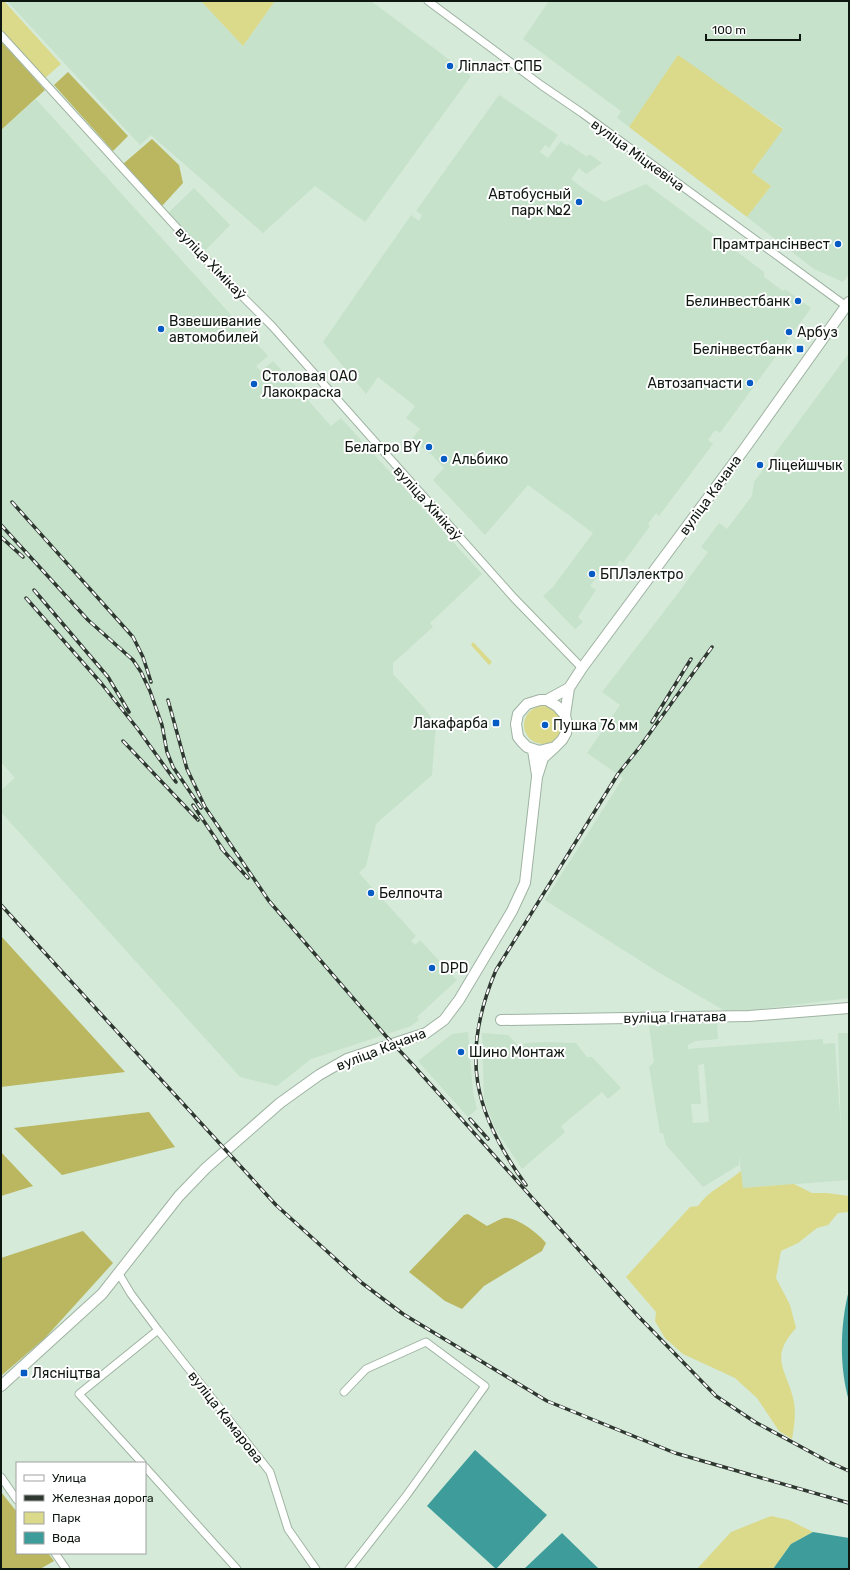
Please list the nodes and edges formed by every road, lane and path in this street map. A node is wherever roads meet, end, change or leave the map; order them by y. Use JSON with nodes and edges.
{"nodes":[{"id":1,"x":428,"y":1,"type":"edge"},
{"id":2,"x":1,"y":35,"type":"edge"},
{"id":3,"x":848,"y":305,"type":"edge"},
{"id":4,"x":582,"y":668,"type":"junction"},
{"id":5,"x":569,"y":688,"type":"junction"},
{"id":6,"x":547,"y":700,"type":"junction"},
{"id":7,"x":565,"y":715,"type":"junction"},
{"id":8,"x":555,"y":747,"type":"junction"},
{"id":9,"x":533,"y":750,"type":"junction"},
{"id":10,"x":537,"y":777,"type":"junction"},
{"id":11,"x":849,"y":1008,"type":"edge"},
{"id":12,"x":501,"y":1020,"type":"dead end"},
{"id":13,"x":119,"y":1274,"type":"junction"},
{"id":14,"x":158,"y":1330,"type":"junction"},
{"id":15,"x":1,"y":1386,"type":"edge"},
{"id":16,"x":344,"y":1392,"type":"dead end"},
{"id":17,"x":141,"y":1462,"type":"edge"},
{"id":18,"x":146,"y":1468,"type":"edge"},
{"id":19,"x":1,"y":1477,"type":"edge"},
{"id":20,"x":16,"y":1499,"type":"edge"},
{"id":21,"x":55,"y":1554,"type":"edge"},
{"id":22,"x":66,"y":1569,"type":"edge"},
{"id":23,"x":237,"y":1569,"type":"edge"},
{"id":24,"x":316,"y":1569,"type":"edge"},
{"id":25,"x":350,"y":1569,"type":"edge"}],
"edges":[{"from":1,"to":3,"type":"street","name":"вуліца Міцкевіча"},
{"from":2,"to":4,"type":"street","name":"вуліца Хімікаў"},
{"from":3,"to":4,"type":"main road","name":"вуліца Качана"},
{"from":4,"to":5,"type":"main road","name":"вуліца Качана"},
{"from":5,"to":6,"type":"main road","name":"вуліца Качана"},
{"from":5,"to":7,"type":"main road","name":"вуліца Качана"},
{"from":6,"to":7,"type":"main road"},
{"from":6,"to":9,"type":"main road","name":"вуліца Качана"},
{"from":7,"to":8,"type":"main road","name":"вуліца Качана"},
{"from":8,"to":9,"type":"main road"},
{"from":8,"to":10,"type":"main road","name":"вуліца Качана"},
{"from":9,"to":10,"type":"main road","name":"вуліца Качана"},
{"from":10,"to":13,"type":"main road","name":"вуліца Качана"},
{"from":11,"to":12,"type":"main road","name":"вуліца Ігнатава"},
{"from":13,"to":14,"type":"street","name":"вуліца Камарова"},
{"from":13,"to":15,"type":"main road","name":"вуліца Качана"},
{"from":14,"to":17,"type":"street"},
{"from":14,"to":24,"type":"street","name":"вуліца Камарова"},
{"from":16,"to":25,"type":"street"},
{"from":18,"to":23,"type":"street"},
{"from":19,"to":20,"type":"street"},
{"from":21,"to":22,"type":"street"}]}
